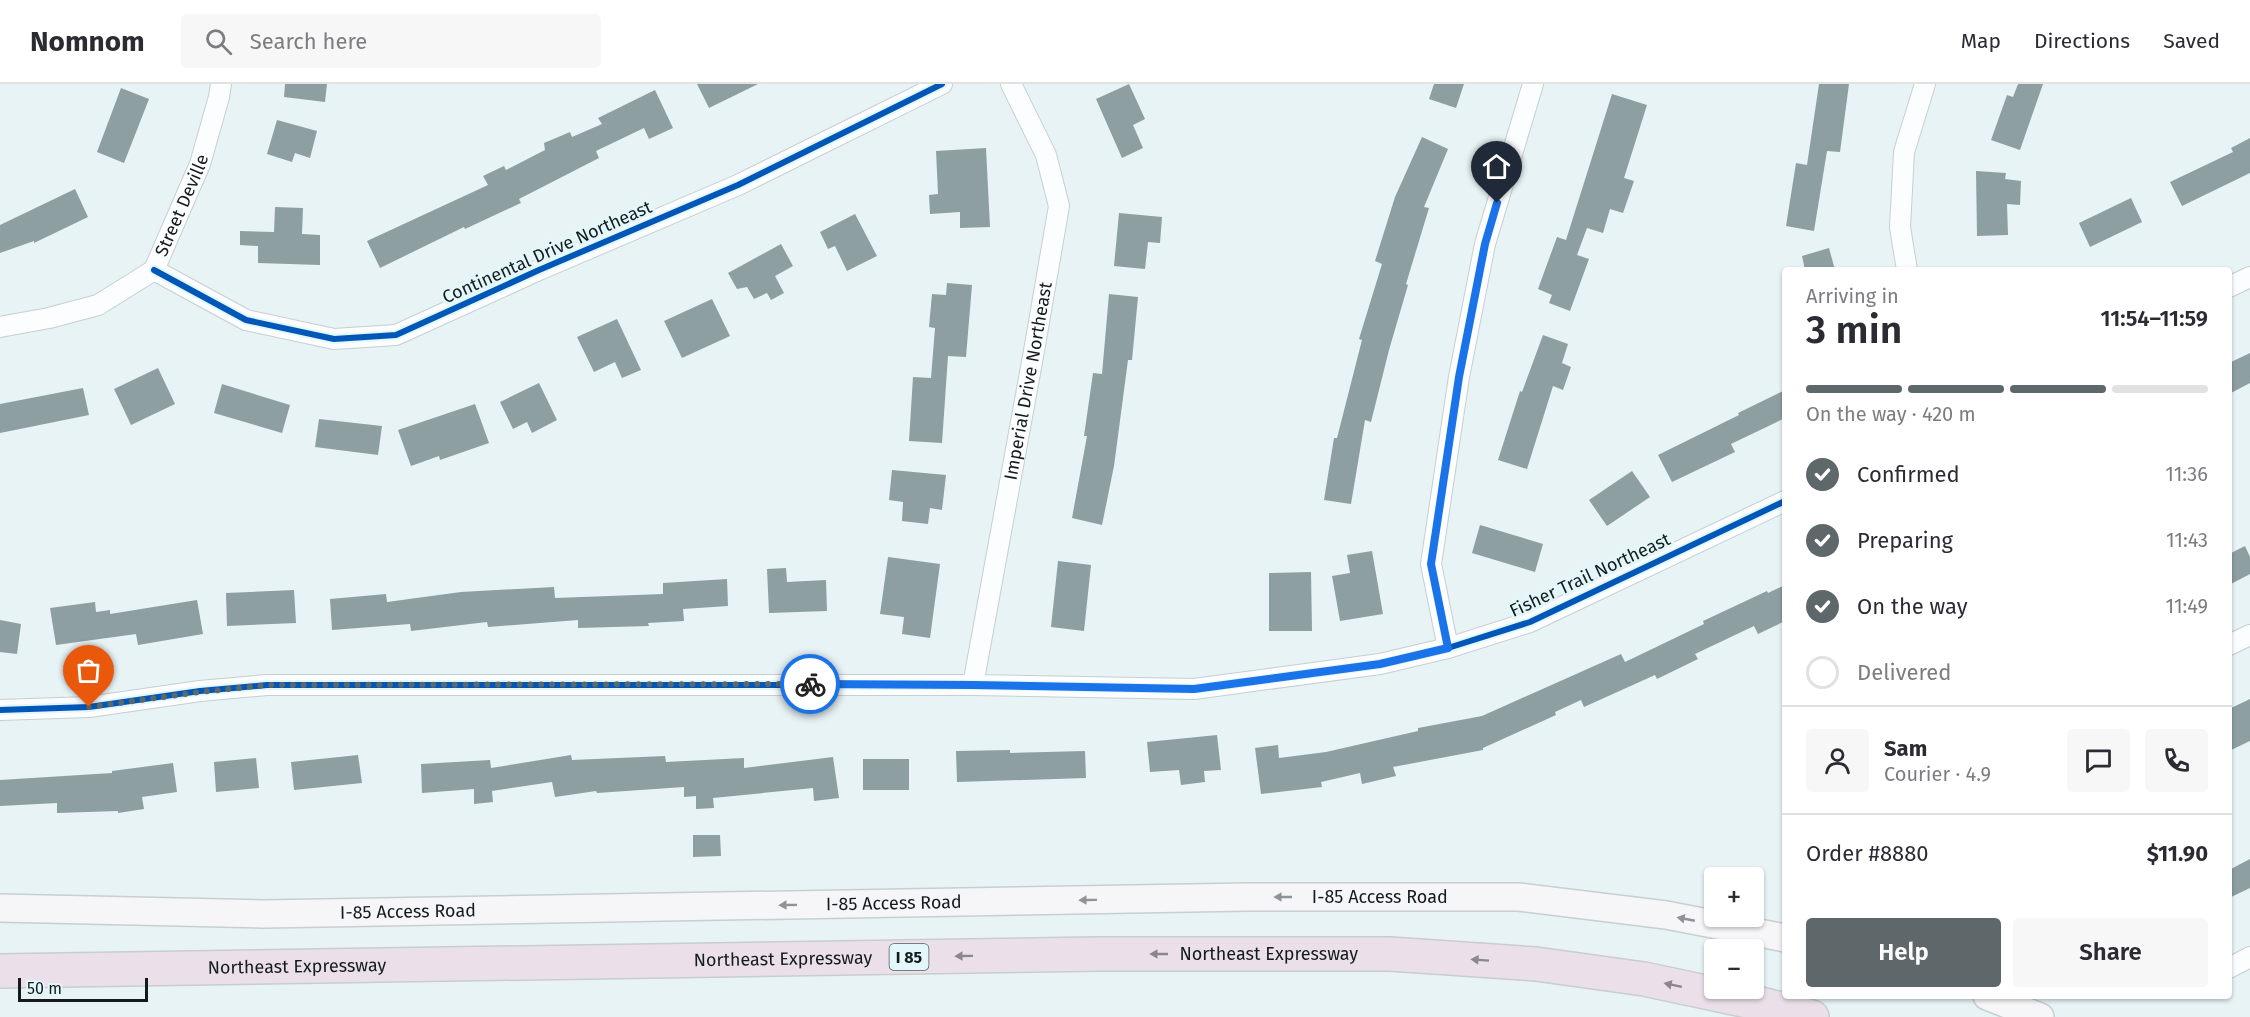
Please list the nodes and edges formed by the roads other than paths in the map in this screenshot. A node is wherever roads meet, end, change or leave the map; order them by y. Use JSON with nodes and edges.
{"nodes":[{"id":1,"x":220,"y":84,"type":"edge"},
{"id":2,"x":942,"y":84,"type":"edge"},
{"id":3,"x":1011,"y":84,"type":"edge"},
{"id":4,"x":1533,"y":84,"type":"edge"},
{"id":5,"x":1924,"y":84,"type":"edge"},
{"id":6,"x":1907,"y":267,"type":"edge"},
{"id":7,"x":154,"y":270,"type":"junction"},
{"id":8,"x":2250,"y":277,"type":"edge"},
{"id":9,"x":2232,"y":286,"type":"edge"},
{"id":10,"x":0,"y":327,"type":"edge"},
{"id":11,"x":1782,"y":502,"type":"edge"},
{"id":12,"x":2250,"y":635,"type":"edge"},
{"id":13,"x":2232,"y":644,"type":"edge"},
{"id":14,"x":1448,"y":648,"type":"junction"},
{"id":15,"x":972,"y":685,"type":"junction"},
{"id":16,"x":0,"y":710,"type":"edge"},
{"id":17,"x":0,"y":908,"type":"edge"},
{"id":18,"x":1782,"y":937,"type":"edge"},
{"id":19,"x":2250,"y":957,"type":"edge"},
{"id":20,"x":2232,"y":966,"type":"edge"},
{"id":21,"x":0,"y":971,"type":"edge"},
{"id":22,"x":1995,"y":999,"type":"edge"},
{"id":23,"x":1812,"y":1017,"type":"edge"},
{"id":24,"x":2040,"y":1017,"type":"edge"}],
"edges":[{"from":1,"to":7,"type":"street","name":"Street Deville"},
{"from":2,"to":7,"type":"street","name":"Continental Drive Northeast"},
{"from":3,"to":15,"type":"street","name":"Imperial Drive Northeast"},
{"from":4,"to":14,"type":"street"},
{"from":5,"to":6,"type":"street"},
{"from":7,"to":10,"type":"street","name":"Street Deville"},
{"from":8,"to":9,"type":"street"},
{"from":11,"to":14,"type":"street","name":"Fisher Trail Northeast"},
{"from":12,"to":13,"type":"street"},
{"from":14,"to":15,"type":"street","name":"Fisher Trail Northeast"},
{"from":15,"to":16,"type":"street","name":"Fisher Trail Northeast"},
{"from":18,"to":17,"type":"main road","name":"I-85 Access Road","one_way":true},
{"from":19,"to":20,"type":"street"},
{"from":23,"to":21,"type":"highway","name":"Northeast Expressway","number":"I 85","one_way":true},
{"from":22,"to":24,"type":"main road"}]}
